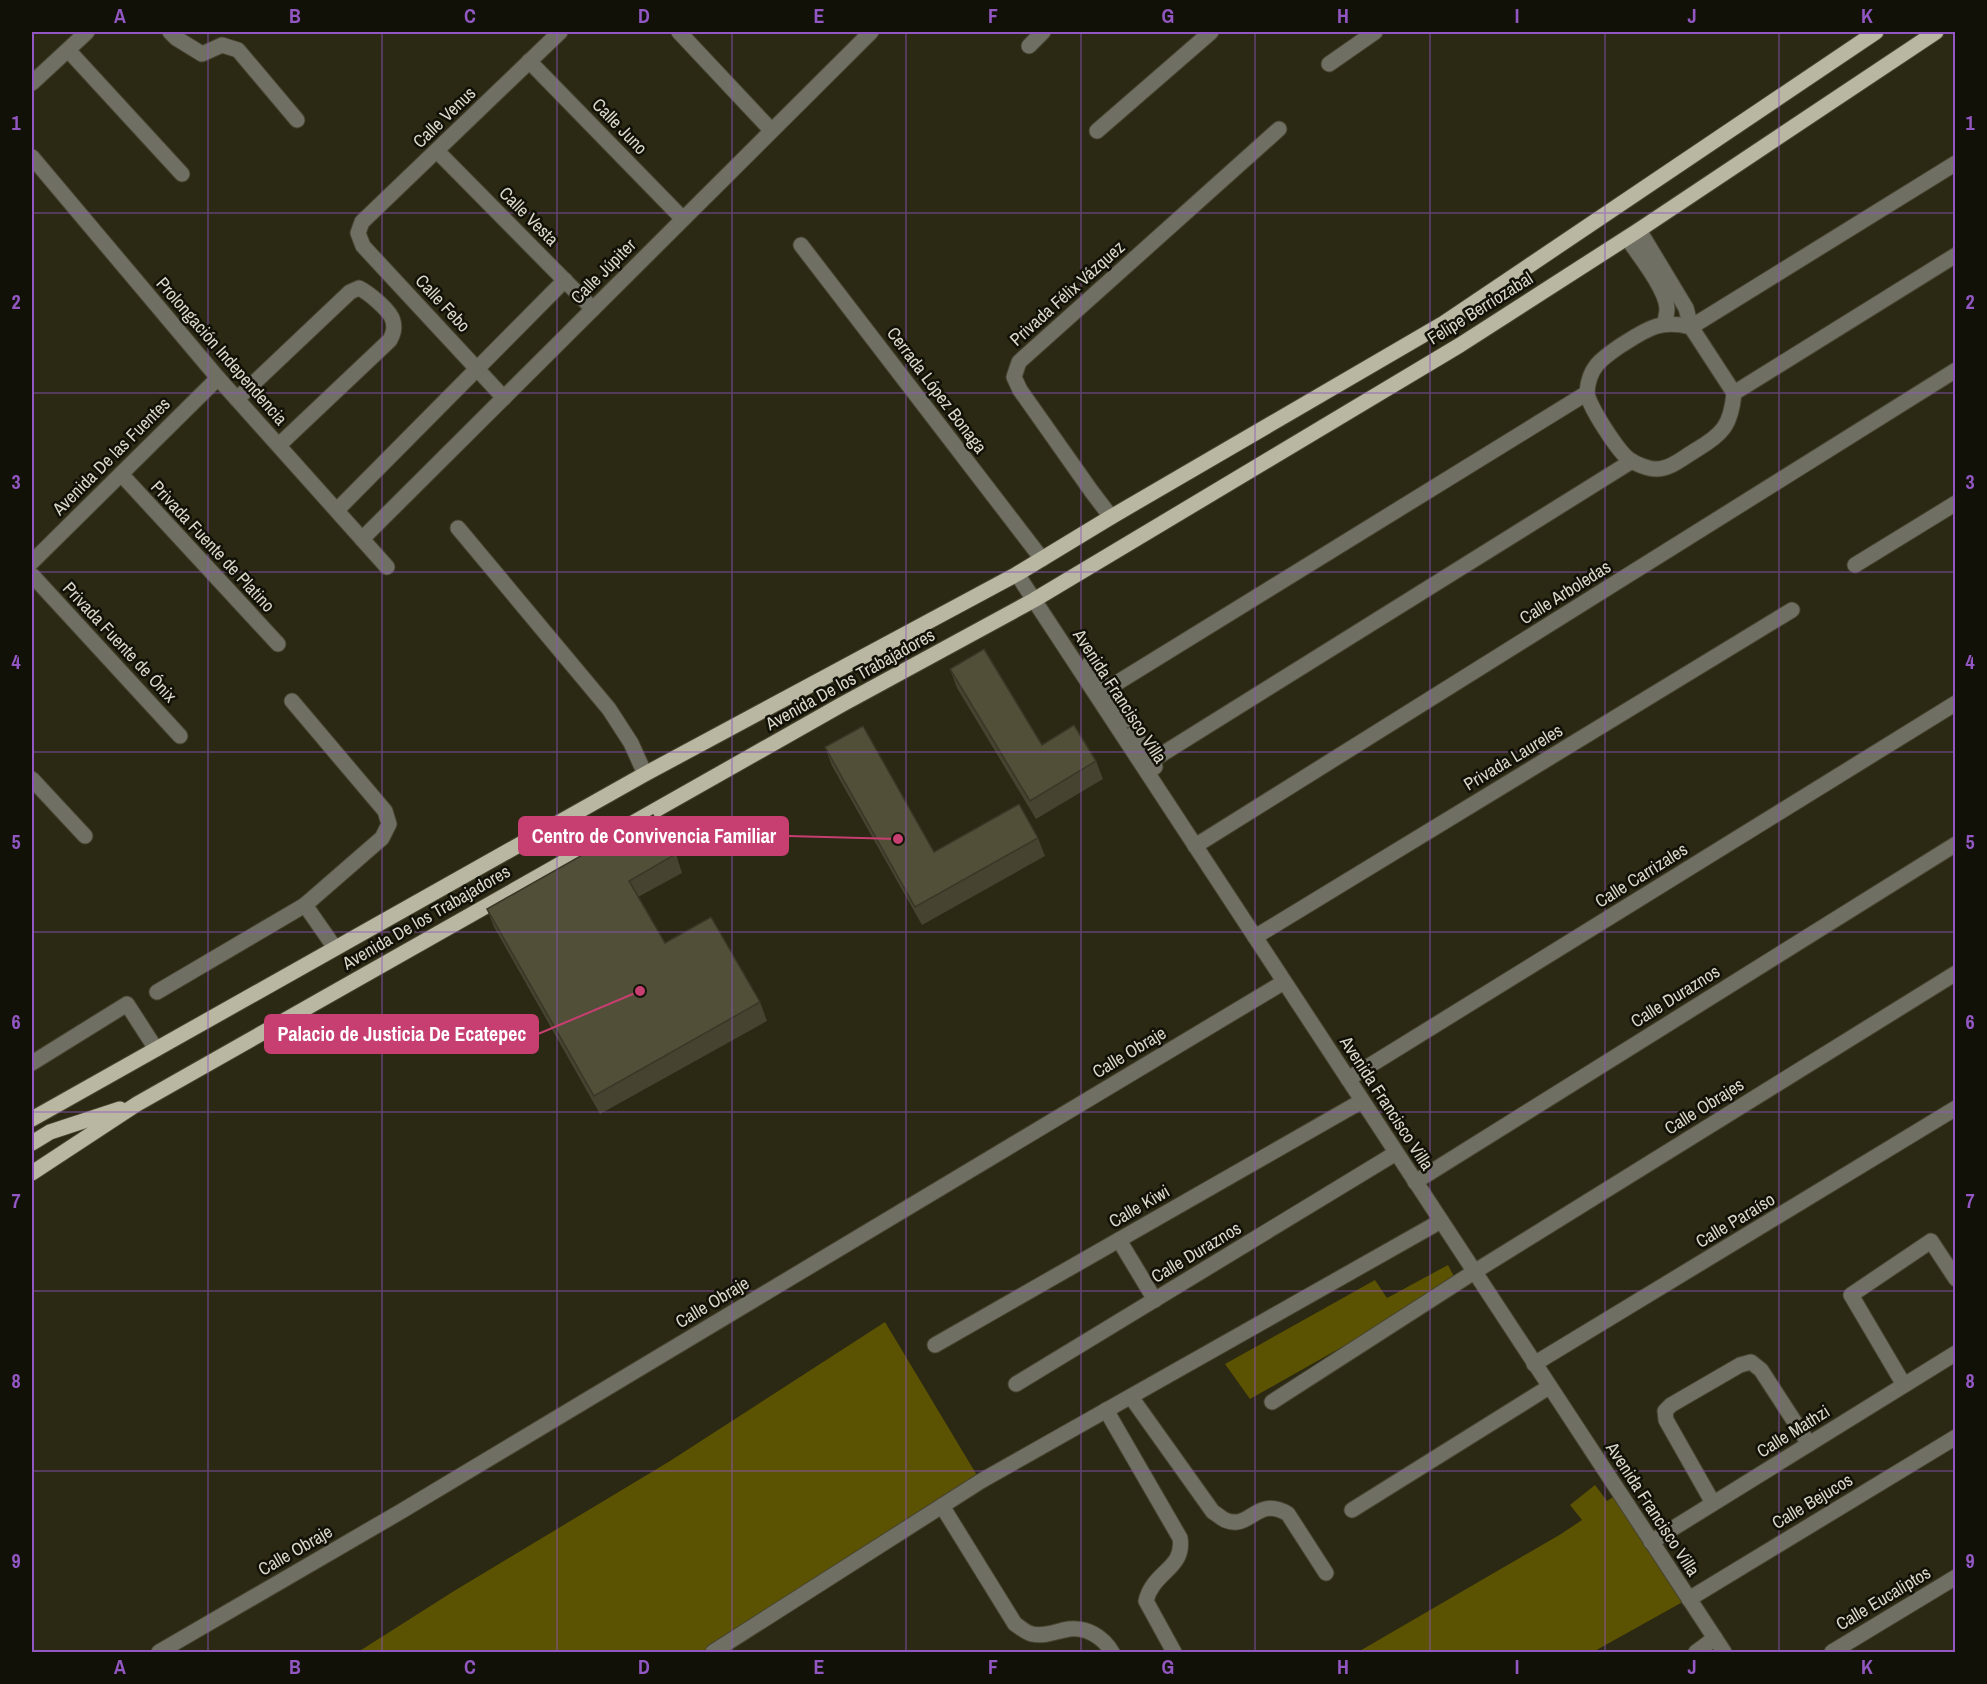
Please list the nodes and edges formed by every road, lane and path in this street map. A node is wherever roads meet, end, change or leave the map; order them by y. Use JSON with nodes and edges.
{"nodes":[{"id":1,"x":87,"y":32,"type":"edge"},
{"id":2,"x":170,"y":32,"type":"edge"},
{"id":3,"x":560,"y":32,"type":"edge"},
{"id":4,"x":679,"y":32,"type":"edge"},
{"id":5,"x":871,"y":32,"type":"edge"},
{"id":6,"x":1043,"y":32,"type":"edge"},
{"id":7,"x":1211,"y":32,"type":"edge"},
{"id":8,"x":1375,"y":32,"type":"edge"},
{"id":9,"x":1876,"y":32,"type":"edge"},
{"id":10,"x":1936,"y":32,"type":"edge"},
{"id":11,"x":1029,"y":46,"type":"dead end"},
{"id":12,"x":68,"y":50,"type":"junction"},
{"id":13,"x":530,"y":61,"type":"junction"},
{"id":14,"x":1329,"y":64,"type":"dead end"},
{"id":15,"x":32,"y":83,"type":"edge"},
{"id":16,"x":297,"y":120,"type":"dead end"},
{"id":17,"x":1279,"y":129,"type":"dead end"},
{"id":18,"x":771,"y":130,"type":"junction"},
{"id":19,"x":1097,"y":131,"type":"dead end"},
{"id":20,"x":437,"y":151,"type":"junction"},
{"id":21,"x":32,"y":157,"type":"edge"},
{"id":22,"x":1956,"y":163,"type":"edge"},
{"id":23,"x":182,"y":174,"type":"dead end"},
{"id":24,"x":683,"y":219,"type":"junction"},
{"id":25,"x":358,"y":233,"type":"joint"},
{"id":26,"x":1633,"y":234,"type":"junction"},
{"id":27,"x":801,"y":245,"type":"dead end"},
{"id":28,"x":1956,"y":255,"type":"edge"},
{"id":29,"x":565,"y":280,"type":"junction"},
{"id":30,"x":593,"y":309,"type":"junction"},
{"id":31,"x":1665,"y":324,"type":"junction"},
{"id":32,"x":1691,"y":327,"type":"junction"},
{"id":33,"x":477,"y":368,"type":"junction"},
{"id":34,"x":1956,"y":370,"type":"edge"},
{"id":35,"x":218,"y":378,"type":"junction"},
{"id":36,"x":1587,"y":393,"type":"junction"},
{"id":37,"x":1734,"y":393,"type":"junction"},
{"id":38,"x":504,"y":398,"type":"junction"},
{"id":39,"x":237,"y":399,"type":"junction"},
{"id":40,"x":279,"y":445,"type":"junction"},
{"id":41,"x":1632,"y":461,"type":"junction"},
{"id":42,"x":121,"y":474,"type":"junction"},
{"id":43,"x":1956,"y":503,"type":"edge"},
{"id":44,"x":337,"y":510,"type":"junction"},
{"id":45,"x":1111,"y":517,"type":"junction"},
{"id":46,"x":458,"y":528,"type":"dead end"},
{"id":47,"x":362,"y":539,"type":"junction"},
{"id":48,"x":1042,"y":559,"type":"junction"},
{"id":49,"x":32,"y":562,"type":"edge"},
{"id":50,"x":1855,"y":565,"type":"dead end"},
{"id":51,"x":387,"y":567,"type":"dead end"},
{"id":52,"x":1017,"y":574,"type":"junction"},
{"id":53,"x":32,"y":575,"type":"edge"},
{"id":54,"x":1034,"y":600,"type":"junction"},
{"id":55,"x":1792,"y":610,"type":"dead end"},
{"id":56,"x":278,"y":644,"type":"dead end"},
{"id":57,"x":1090,"y":663,"type":"dead end"},
{"id":58,"x":1107,"y":689,"type":"junction"},
{"id":59,"x":292,"y":701,"type":"dead end"},
{"id":60,"x":1956,"y":703,"type":"edge"},
{"id":61,"x":1126,"y":720,"type":"dead end"},
{"id":62,"x":1134,"y":734,"type":"dead end"},
{"id":63,"x":180,"y":736,"type":"dead end"},
{"id":64,"x":1151,"y":761,"type":"junction"},
{"id":65,"x":645,"y":774,"type":"junction"},
{"id":66,"x":32,"y":779,"type":"edge"},
{"id":67,"x":1169,"y":789,"type":"dead end"},
{"id":68,"x":85,"y":836,"type":"dead end"},
{"id":69,"x":1956,"y":844,"type":"edge"},
{"id":70,"x":1195,"y":846,"type":"junction"},
{"id":71,"x":305,"y":905,"type":"junction"},
{"id":72,"x":1255,"y":938,"type":"junction"},
{"id":73,"x":335,"y":948,"type":"junction"},
{"id":74,"x":1956,"y":973,"type":"edge"},
{"id":75,"x":1284,"y":982,"type":"junction"},
{"id":76,"x":157,"y":992,"type":"dead end"},
{"id":77,"x":156,"y":1049,"type":"junction"},
{"id":78,"x":32,"y":1063,"type":"edge"},
{"id":79,"x":1348,"y":1079,"type":"junction"},
{"id":80,"x":1362,"y":1101,"type":"junction"},
{"id":81,"x":137,"y":1104,"type":"junction"},
{"id":82,"x":1956,"y":1108,"type":"edge"},
{"id":83,"x":32,"y":1119,"type":"edge"},
{"id":84,"x":32,"y":1143,"type":"edge"},
{"id":85,"x":1396,"y":1153,"type":"junction"},
{"id":86,"x":32,"y":1173,"type":"edge"},
{"id":87,"x":1415,"y":1182,"type":"junction"},
{"id":88,"x":1441,"y":1221,"type":"junction"},
{"id":89,"x":1119,"y":1240,"type":"junction"},
{"id":90,"x":1474,"y":1272,"type":"junction"},
{"id":91,"x":1956,"y":1280,"type":"edge"},
{"id":92,"x":1155,"y":1300,"type":"junction"},
{"id":93,"x":935,"y":1345,"type":"dead end"},
{"id":94,"x":1956,"y":1353,"type":"edge"},
{"id":95,"x":1534,"y":1364,"type":"junction"},
{"id":96,"x":1016,"y":1384,"type":"dead end"},
{"id":97,"x":1904,"y":1385,"type":"junction"},
{"id":98,"x":1549,"y":1387,"type":"junction"},
{"id":99,"x":1131,"y":1397,"type":"junction"},
{"id":100,"x":1272,"y":1402,"type":"dead end"},
{"id":101,"x":1106,"y":1410,"type":"junction"},
{"id":102,"x":1956,"y":1437,"type":"edge"},
{"id":103,"x":1809,"y":1444,"type":"junction"},
{"id":104,"x":1713,"y":1503,"type":"junction"},
{"id":105,"x":942,"y":1506,"type":"junction"},
{"id":106,"x":1352,"y":1510,"type":"dead end"},
{"id":107,"x":1651,"y":1542,"type":"junction"},
{"id":108,"x":1326,"y":1573,"type":"dead end"},
{"id":109,"x":1956,"y":1577,"type":"edge"},
{"id":110,"x":1689,"y":1599,"type":"junction"},
{"id":111,"x":1715,"y":1638,"type":"junction"},
{"id":112,"x":159,"y":1653,"type":"edge"},
{"id":113,"x":712,"y":1653,"type":"edge"},
{"id":114,"x":1112,"y":1653,"type":"edge"},
{"id":115,"x":1174,"y":1653,"type":"edge"},
{"id":116,"x":1696,"y":1653,"type":"edge"},
{"id":117,"x":1724,"y":1653,"type":"edge"},
{"id":118,"x":1832,"y":1653,"type":"edge"}],
"edges":[{"from":1,"to":12,"type":"street"},
{"from":2,"to":16,"type":"street"},
{"from":3,"to":13,"type":"street","name":"Calle Venus"},
{"from":4,"to":18,"type":"street"},
{"from":5,"to":18,"type":"street","name":"Calle Júpiter"},
{"from":6,"to":11,"type":"street"},
{"from":7,"to":19,"type":"street"},
{"from":8,"to":14,"type":"street"},
{"from":9,"to":45,"type":"main road","name":"Felipe Berriozabal"},
{"from":10,"to":26,"type":"main road","name":"Felipe Berriozabal"},
{"from":12,"to":15,"type":"street"},
{"from":12,"to":23,"type":"street"},
{"from":13,"to":20,"type":"street","name":"Calle Venus"},
{"from":13,"to":24,"type":"street","name":"Calle Juno"},
{"from":17,"to":45,"type":"street","name":"Privada Félix Vázquez"},
{"from":18,"to":24,"type":"street","name":"Calle Júpiter"},
{"from":20,"to":25,"type":"street","name":"Calle Venus"},
{"from":20,"to":29,"type":"street","name":"Calle Vesta"},
{"from":21,"to":35,"type":"street","name":"Prolongación Independencia"},
{"from":22,"to":32,"type":"street"},
{"from":24,"to":30,"type":"street","name":"Calle Júpiter"},
{"from":25,"to":33,"type":"street","name":"Calle Febo"},
{"from":26,"to":31,"type":"street"},
{"from":26,"to":32,"type":"street"},
{"from":26,"to":54,"type":"main road","name":"Felipe Berriozabal"},
{"from":27,"to":48,"type":"street","name":"Cerrada López Bonaga"},
{"from":28,"to":37,"type":"street"},
{"from":29,"to":30,"type":"street","name":"Calle Vesta"},
{"from":29,"to":33,"type":"street"},
{"from":30,"to":38,"type":"street","name":"Calle Júpiter"},
{"from":31,"to":32,"type":"street"},
{"from":31,"to":36,"type":"street"},
{"from":32,"to":37,"type":"street"},
{"from":33,"to":38,"type":"street","name":"Calle Febo"},
{"from":33,"to":44,"type":"street"},
{"from":34,"to":70,"type":"street","name":"Calle Arboledas"},
{"from":35,"to":39,"type":"street","name":"Prolongación Independencia"},
{"from":35,"to":42,"type":"street","name":"Avenida De las Fuentes"},
{"from":36,"to":41,"type":"street"},
{"from":36,"to":58,"type":"street"},
{"from":37,"to":41,"type":"street"},
{"from":38,"to":47,"type":"street","name":"Calle Júpiter"},
{"from":39,"to":40,"type":"street","name":"Prolongación Independencia"},
{"from":39,"to":40,"type":"street"},
{"from":40,"to":44,"type":"street","name":"Prolongación Independencia"},
{"from":41,"to":64,"type":"street"},
{"from":42,"to":49,"type":"street","name":"Avenida De las Fuentes"},
{"from":42,"to":56,"type":"street","name":"Privada Fuente de Platino"},
{"from":43,"to":50,"type":"street"},
{"from":44,"to":47,"type":"street","name":"Prolongación Independencia"},
{"from":45,"to":48,"type":"main road","name":"Felipe Berriozabal"},
{"from":46,"to":65,"type":"street"},
{"from":47,"to":51,"type":"street","name":"Prolongación Independencia"},
{"from":48,"to":52,"type":"main road","name":"Felipe Berriozabal"},
{"from":52,"to":54,"type":"street","name":"Avenida Francisco Villa"},
{"from":52,"to":65,"type":"main road","name":"Avenida De los Trabajadores"},
{"from":53,"to":63,"type":"street","name":"Privada Fuente de Ónix"},
{"from":54,"to":70,"type":"street","name":"Avenida Francisco Villa"},
{"from":54,"to":81,"type":"main road","name":"Avenida De los Trabajadores"},
{"from":55,"to":72,"type":"street","name":"Privada Laureles"},
{"from":57,"to":58,"type":"street"},
{"from":58,"to":61,"type":"street"},
{"from":59,"to":71,"type":"street"},
{"from":60,"to":79,"type":"street","name":"Calle Carrizales"},
{"from":62,"to":64,"type":"street"},
{"from":64,"to":67,"type":"street"},
{"from":65,"to":73,"type":"main road","name":"Avenida De los Trabajadores"},
{"from":66,"to":68,"type":"street"},
{"from":69,"to":87,"type":"street","name":"Calle Duraznos"},
{"from":70,"to":72,"type":"street","name":"Avenida Francisco Villa"},
{"from":71,"to":73,"type":"street"},
{"from":71,"to":76,"type":"street"},
{"from":72,"to":75,"type":"street","name":"Avenida Francisco Villa"},
{"from":73,"to":77,"type":"main road","name":"Avenida De los Trabajadores"},
{"from":74,"to":90,"type":"street","name":"Calle Obrajes"},
{"from":75,"to":79,"type":"street","name":"Avenida Francisco Villa"},
{"from":75,"to":112,"type":"street","name":"Calle Obraje"},
{"from":77,"to":78,"type":"street"},
{"from":77,"to":83,"type":"main road","name":"Avenida De los Trabajadores"},
{"from":79,"to":80,"type":"street","name":"Avenida Francisco Villa"},
{"from":80,"to":85,"type":"street","name":"Avenida Francisco Villa"},
{"from":80,"to":89,"type":"street","name":"Calle Kiwi"},
{"from":81,"to":84,"type":"main road"},
{"from":81,"to":86,"type":"main road","name":"Avenida De los Trabajadores"},
{"from":82,"to":95,"type":"street","name":"Calle Paraíso"},
{"from":85,"to":87,"type":"street","name":"Avenida Francisco Villa"},
{"from":85,"to":92,"type":"street","name":"Calle Duraznos"},
{"from":87,"to":88,"type":"street","name":"Avenida Francisco Villa"},
{"from":88,"to":90,"type":"street","name":"Avenida Francisco Villa"},
{"from":88,"to":99,"type":"street"},
{"from":89,"to":92,"type":"street"},
{"from":89,"to":93,"type":"street","name":"Calle Kiwi"},
{"from":90,"to":95,"type":"street","name":"Avenida Francisco Villa"},
{"from":90,"to":100,"type":"street","name":"Calle Obrajes"},
{"from":91,"to":97,"type":"street"},
{"from":92,"to":96,"type":"street","name":"Calle Duraznos"},
{"from":94,"to":97,"type":"street","name":"Calle Mathzi"},
{"from":95,"to":98,"type":"street","name":"Avenida Francisco Villa"},
{"from":97,"to":103,"type":"street","name":"Calle Mathzi"},
{"from":98,"to":106,"type":"street"},
{"from":98,"to":107,"type":"street","name":"Avenida Francisco Villa"},
{"from":99,"to":101,"type":"street"},
{"from":99,"to":108,"type":"street"},
{"from":101,"to":105,"type":"street"},
{"from":101,"to":115,"type":"street"},
{"from":102,"to":110,"type":"street","name":"Calle Bejucos"},
{"from":103,"to":104,"type":"street","name":"Calle Mathzi"},
{"from":103,"to":104,"type":"street"},
{"from":104,"to":107,"type":"street","name":"Calle Mathzi"},
{"from":105,"to":113,"type":"street"},
{"from":105,"to":114,"type":"street"},
{"from":107,"to":110,"type":"street","name":"Avenida Francisco Villa"},
{"from":109,"to":118,"type":"street","name":"Calle Eucaliptos"},
{"from":110,"to":111,"type":"street","name":"Avenida Francisco Villa"},
{"from":111,"to":116,"type":"street"},
{"from":111,"to":117,"type":"street","name":"Avenida Francisco Villa"}]}
